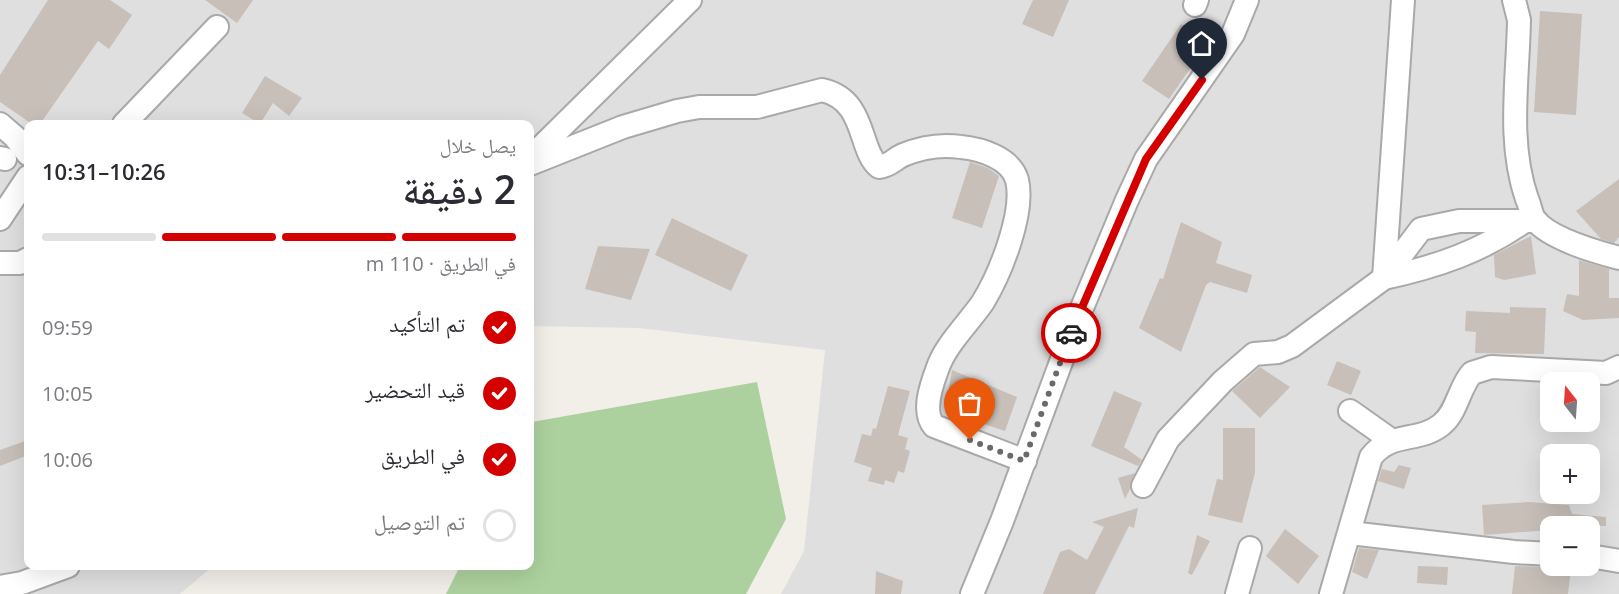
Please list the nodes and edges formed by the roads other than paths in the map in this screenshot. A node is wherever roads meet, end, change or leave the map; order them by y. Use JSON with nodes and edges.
{"nodes":[{"id":1,"x":690,"y":0,"type":"edge"},
{"id":2,"x":1247,"y":0,"type":"edge"},
{"id":3,"x":1403,"y":0,"type":"edge"},
{"id":4,"x":1514,"y":0,"type":"edge"},
{"id":5,"x":217,"y":27,"type":"dead end"},
{"id":6,"x":128,"y":120,"type":"edge"},
{"id":7,"x":0,"y":124,"type":"edge"},
{"id":8,"x":24,"y":149,"type":"edge"},
{"id":9,"x":534,"y":154,"type":"edge"},
{"id":10,"x":534,"y":162,"type":"edge"},
{"id":11,"x":24,"y":183,"type":"edge"},
{"id":12,"x":0,"y":219,"type":"edge"},
{"id":13,"x":1531,"y":220,"type":"junction"},
{"id":14,"x":1619,"y":258,"type":"edge"},
{"id":15,"x":1384,"y":278,"type":"junction"},
{"id":16,"x":1619,"y":367,"type":"edge"},
{"id":17,"x":1350,"y":411,"type":"dead end"},
{"id":18,"x":1391,"y":440,"type":"junction"},
{"id":19,"x":1024,"y":461,"type":"junction"},
{"id":20,"x":1143,"y":486,"type":"dead end"},
{"id":21,"x":1350,"y":533,"type":"junction"},
{"id":22,"x":1250,"y":548,"type":"dead end"},
{"id":23,"x":1540,"y":553,"type":"edge"},
{"id":24,"x":1600,"y":558,"type":"edge"},
{"id":25,"x":1619,"y":561,"type":"edge"},
{"id":26,"x":58,"y":570,"type":"edge"},
{"id":27,"x":0,"y":587,"type":"edge"},
{"id":28,"x":972,"y":594,"type":"edge"},
{"id":29,"x":1237,"y":594,"type":"edge"},
{"id":30,"x":1331,"y":594,"type":"edge"}],
"edges":[{"from":1,"to":9,"type":"street"},
{"from":2,"to":19,"type":"street"},
{"from":3,"to":15,"type":"street"},
{"from":4,"to":13,"type":"street"},
{"from":5,"to":6,"type":"street"},
{"from":7,"to":8,"type":"street"},
{"from":10,"to":19,"type":"street"},
{"from":11,"to":12,"type":"street"},
{"from":13,"to":14,"type":"street"},
{"from":13,"to":15,"type":"street"},
{"from":13,"to":15,"type":"street"},
{"from":15,"to":20,"type":"street"},
{"from":16,"to":18,"type":"street"},
{"from":17,"to":18,"type":"street"},
{"from":18,"to":21,"type":"street"},
{"from":19,"to":28,"type":"street"},
{"from":21,"to":23,"type":"street"},
{"from":21,"to":30,"type":"street"},
{"from":22,"to":29,"type":"street"},
{"from":24,"to":25,"type":"street"},
{"from":26,"to":27,"type":"street"}]}
